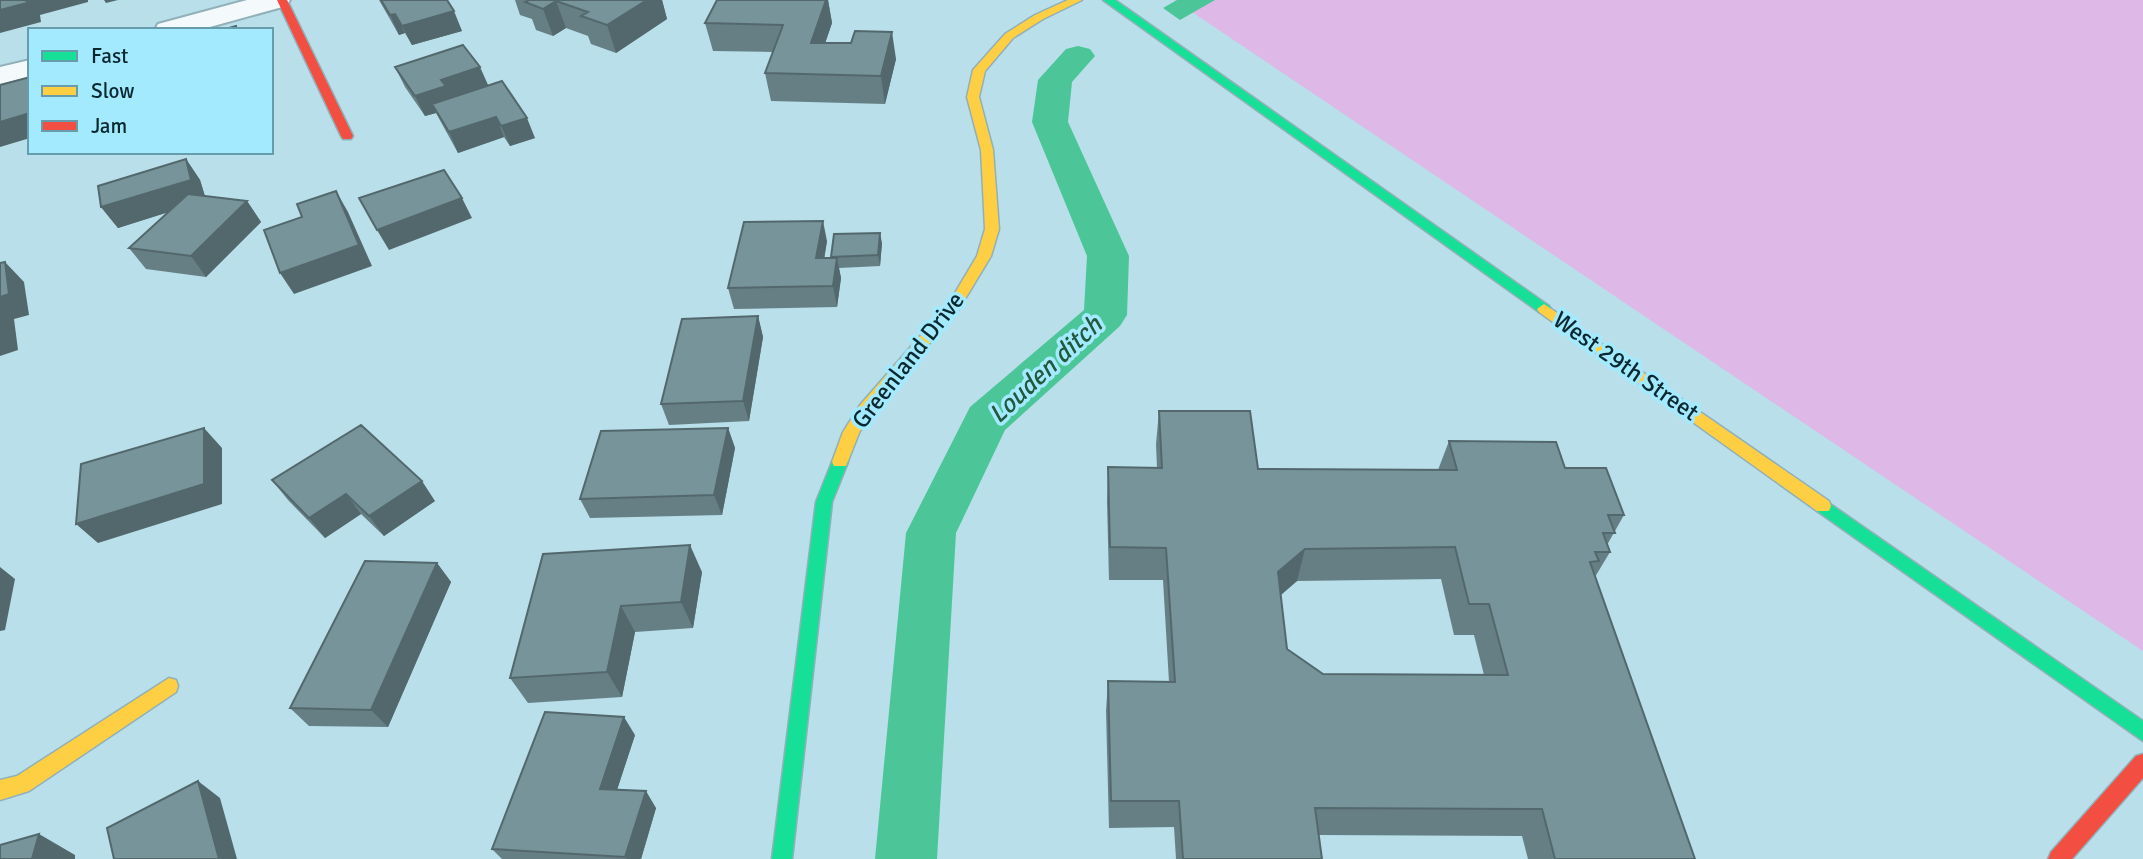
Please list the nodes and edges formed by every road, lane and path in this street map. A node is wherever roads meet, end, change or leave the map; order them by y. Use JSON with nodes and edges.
{"nodes":[{"id":1,"x":277,"y":0,"type":"edge"},
{"id":2,"x":282,"y":0,"type":"edge"},
{"id":3,"x":1077,"y":0,"type":"edge"},
{"id":4,"x":1108,"y":0,"type":"edge"},
{"id":5,"x":175,"y":28,"type":"edge"},
{"id":6,"x":28,"y":69,"type":"edge"},
{"id":7,"x":0,"y":76,"type":"edge"},
{"id":8,"x":346,"y":136,"type":"dead end"},
{"id":9,"x":169,"y":686,"type":"dead end"},
{"id":10,"x":2143,"y":732,"type":"edge"},
{"id":11,"x":2143,"y":762,"type":"edge"},
{"id":12,"x":0,"y":790,"type":"edge"},
{"id":13,"x":782,"y":859,"type":"edge"},
{"id":14,"x":2058,"y":859,"type":"edge"}],
"edges":[{"from":1,"to":5,"type":"street"},
{"from":2,"to":8,"type":"street"},
{"from":3,"to":13,"type":"street","name":"Greenland Drive"},
{"from":4,"to":10,"type":"street","name":"West 29th Street"},
{"from":6,"to":7,"type":"street"},
{"from":9,"to":12,"type":"street"},
{"from":11,"to":14,"type":"street"}]}
